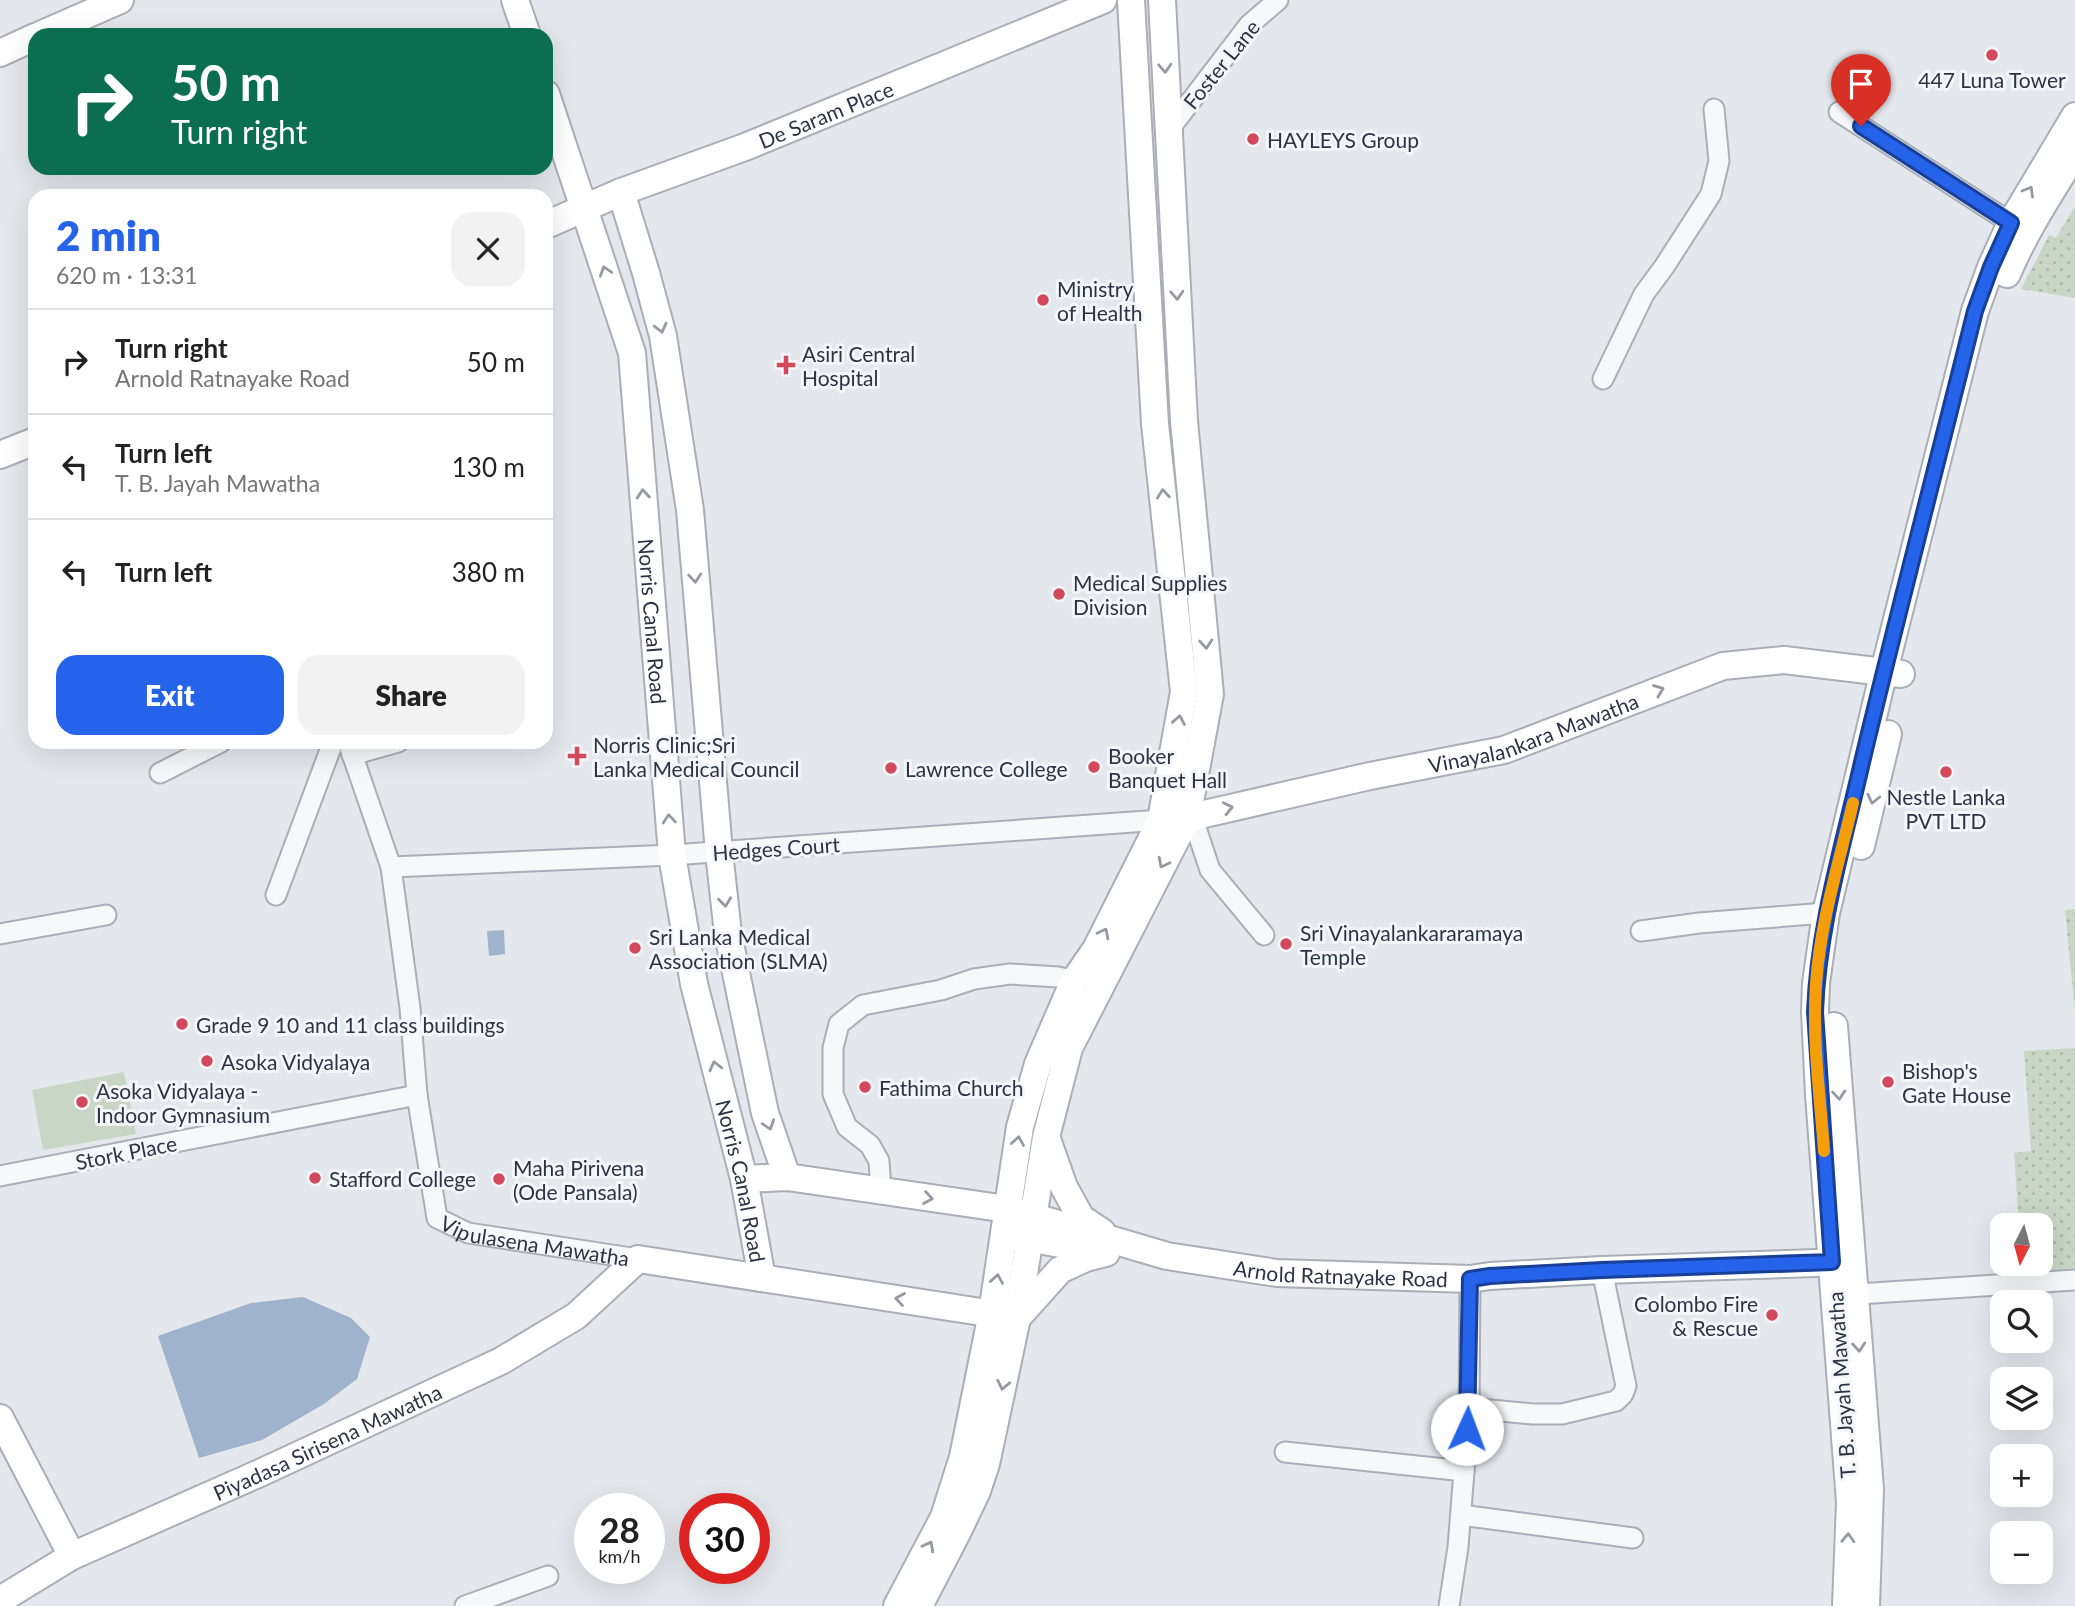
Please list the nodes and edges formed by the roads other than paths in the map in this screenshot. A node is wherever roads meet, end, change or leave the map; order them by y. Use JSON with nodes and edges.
{"nodes":[{"id":1,"x":120,"y":0,"type":"edge"},
{"id":2,"x":515,"y":0,"type":"edge"},
{"id":3,"x":1102,"y":0,"type":"edge"},
{"id":4,"x":1131,"y":0,"type":"edge"},
{"id":5,"x":1162,"y":0,"type":"edge"},
{"id":6,"x":1278,"y":0,"type":"edge"},
{"id":7,"x":56,"y":28,"type":"edge"},
{"id":8,"x":525,"y":28,"type":"edge"},
{"id":9,"x":28,"y":40,"type":"edge"},
{"id":10,"x":0,"y":53,"type":"edge"},
{"id":11,"x":1714,"y":109,"type":"dead end"},
{"id":12,"x":1839,"y":112,"type":"dead end"},
{"id":13,"x":553,"y":115,"type":"edge"},
{"id":14,"x":2075,"y":116,"type":"edge"},
{"id":15,"x":1168,"y":131,"type":"junction"},
{"id":16,"x":2075,"y":153,"type":"edge"},
{"id":17,"x":621,"y":192,"type":"junction"},
{"id":18,"x":584,"y":209,"type":"junction"},
{"id":19,"x":553,"y":222,"type":"edge"},
{"id":20,"x":2011,"y":223,"type":"junction"},
{"id":21,"x":1604,"y":379,"type":"dead end"},
{"id":22,"x":28,"y":444,"type":"edge"},
{"id":23,"x":0,"y":455,"type":"edge"},
{"id":24,"x":1893,"y":673,"type":"junction"},
{"id":25,"x":207,"y":749,"type":"edge"},
{"id":26,"x":331,"y":749,"type":"edge"},
{"id":27,"x":350,"y":749,"type":"edge"},
{"id":28,"x":160,"y":773,"type":"dead end"},
{"id":29,"x":1190,"y":817,"type":"junction"},
{"id":30,"x":1161,"y":820,"type":"junction"},
{"id":31,"x":719,"y":852,"type":"junction"},
{"id":32,"x":672,"y":855,"type":"junction"},
{"id":33,"x":391,"y":867,"type":"junction"},
{"id":34,"x":276,"y":895,"type":"dead end"},
{"id":35,"x":1826,"y":913,"type":"junction"},
{"id":36,"x":106,"y":915,"type":"dead end"},
{"id":37,"x":1642,"y":931,"type":"dead end"},
{"id":38,"x":0,"y":934,"type":"edge"},
{"id":39,"x":1264,"y":935,"type":"dead end"},
{"id":40,"x":1074,"y":981,"type":"junction"},
{"id":41,"x":417,"y":1096,"type":"junction"},
{"id":42,"x":1046,"y":1137,"type":"junction"},
{"id":43,"x":0,"y":1176,"type":"edge"},
{"id":44,"x":788,"y":1177,"type":"junction"},
{"id":45,"x":744,"y":1179,"type":"junction"},
{"id":46,"x":881,"y":1191,"type":"junction"},
{"id":47,"x":1018,"y":1224,"type":"junction"},
{"id":48,"x":1112,"y":1246,"type":"junction"},
{"id":49,"x":638,"y":1259,"type":"junction"},
{"id":50,"x":1842,"y":1262,"type":"junction"},
{"id":51,"x":1602,"y":1270,"type":"junction"},
{"id":52,"x":762,"y":1278,"type":"junction"},
{"id":53,"x":1470,"y":1279,"type":"junction"},
{"id":54,"x":2075,"y":1280,"type":"edge"},
{"id":55,"x":1844,"y":1295,"type":"junction"},
{"id":56,"x":1004,"y":1315,"type":"junction"},
{"id":57,"x":1469,"y":1408,"type":"junction"},
{"id":58,"x":0,"y":1418,"type":"edge"},
{"id":59,"x":1285,"y":1452,"type":"dead end"},
{"id":60,"x":1464,"y":1471,"type":"junction"},
{"id":61,"x":1461,"y":1515,"type":"junction"},
{"id":62,"x":1633,"y":1538,"type":"dead end"},
{"id":63,"x":72,"y":1556,"type":"junction"},
{"id":64,"x":548,"y":1576,"type":"dead end"},
{"id":65,"x":0,"y":1601,"type":"edge"},
{"id":66,"x":465,"y":1606,"type":"edge"},
{"id":67,"x":897,"y":1606,"type":"edge"},
{"id":68,"x":919,"y":1606,"type":"edge"},
{"id":69,"x":1450,"y":1606,"type":"edge"},
{"id":70,"x":1846,"y":1606,"type":"edge"},
{"id":71,"x":1866,"y":1606,"type":"edge"}],
"edges":[{"from":1,"to":7,"type":"main road"},
{"from":2,"to":8,"type":"main road"},
{"from":3,"to":17,"type":"main road","name":"De Saram Place"},
{"from":30,"to":4,"type":"main road","one_way":true},
{"from":5,"to":15,"type":"main road","one_way":true},
{"from":6,"to":15,"type":"street","name":"Foster Lane"},
{"from":9,"to":10,"type":"main road"},
{"from":11,"to":21,"type":"street"},
{"from":12,"to":20,"type":"street"},
{"from":13,"to":18,"type":"main road","name":"Norris Canal Road"},
{"from":20,"to":14,"type":"main road","name":"T. B. Jayah Mawatha","one_way":true},
{"from":15,"to":29,"type":"main road","one_way":true},
{"from":16,"to":24,"type":"main road","name":"T. B. Jayah Mawatha"},
{"from":17,"to":18,"type":"main road","name":"De Saram Place"},
{"from":17,"to":31,"type":"main road","name":"Norris Canal Road","one_way":true},
{"from":18,"to":19,"type":"main road","name":"De Saram Place"},
{"from":32,"to":18,"type":"main road","name":"Norris Canal Road","one_way":true},
{"from":20,"to":24,"type":"main road","name":"T. B. Jayah Mawatha"},
{"from":22,"to":23,"type":"main road"},
{"from":29,"to":24,"type":"main road","name":"Vinayalankara Mawatha","one_way":true},
{"from":24,"to":35,"type":"main road","name":"T. B. Jayah Mawatha"},
{"from":24,"to":50,"type":"main road","name":"T. B. Jayah Mawatha","one_way":true},
{"from":25,"to":28,"type":"street"},
{"from":26,"to":34,"type":"street"},
{"from":27,"to":33,"type":"street","name":"Vipulasena Mawatha"},
{"from":29,"to":30,"type":"main road","name":"Vinayalankara Mawatha"},
{"from":29,"to":39,"type":"street"},
{"from":29,"to":42,"type":"main road","one_way":true},
{"from":30,"to":31,"type":"street","name":"Hedges Court"},
{"from":40,"to":30,"type":"main road","one_way":true},
{"from":31,"to":32,"type":"street","name":"Hedges Court"},
{"from":31,"to":44,"type":"main road","name":"Norris Canal Road","one_way":true},
{"from":32,"to":33,"type":"street","name":"Hedges Court"},
{"from":45,"to":32,"type":"main road","name":"Norris Canal Road","one_way":true},
{"from":33,"to":41,"type":"street","name":"Vipulasena Mawatha"},
{"from":35,"to":37,"type":"street"},
{"from":35,"to":50,"type":"main road","name":"T. B. Jayah Mawatha"},
{"from":36,"to":38,"type":"street"},
{"from":40,"to":46,"type":"street"},
{"from":47,"to":40,"type":"main road","one_way":true},
{"from":41,"to":43,"type":"street","name":"Stork Place"},
{"from":41,"to":49,"type":"street","name":"Vipulasena Mawatha"},
{"from":42,"to":47,"type":"main road"},
{"from":42,"to":48,"type":"main road"},
{"from":44,"to":45,"type":"main road","name":"Arnold Ratnayake Road"},
{"from":44,"to":46,"type":"main road","name":"Arnold Ratnayake Road"},
{"from":45,"to":52,"type":"main road","name":"Norris Canal Road"},
{"from":46,"to":47,"type":"main road","name":"Arnold Ratnayake Road","one_way":true},
{"from":47,"to":48,"type":"main road","name":"Arnold Ratnayake Road"},
{"from":47,"to":56,"type":"main road"},
{"from":48,"to":53,"type":"main road","name":"Arnold Ratnayake Road"},
{"from":48,"to":56,"type":"main road"},
{"from":49,"to":52,"type":"main road","name":"Vipulasena Mawatha"},
{"from":49,"to":63,"type":"main road","name":"Piyadasa Sirisena Mawatha"},
{"from":50,"to":51,"type":"main road","name":"Arnold Ratnayake Road"},
{"from":50,"to":55,"type":"main road","name":"T. B. Jayah Mawatha"},
{"from":51,"to":53,"type":"main road","name":"Arnold Ratnayake Road"},
{"from":51,"to":57,"type":"street"},
{"from":56,"to":52,"type":"main road","name":"Vipulasena Mawatha","one_way":true},
{"from":53,"to":57,"type":"street"},
{"from":54,"to":55,"type":"street"},
{"from":70,"to":55,"type":"main road","name":"T. B. Jayah Mawatha","one_way":true},
{"from":55,"to":71,"type":"main road","name":"T. B. Jayah Mawatha","one_way":true},
{"from":67,"to":56,"type":"main road","one_way":true},
{"from":56,"to":68,"type":"main road","one_way":true},
{"from":57,"to":60,"type":"street"},
{"from":58,"to":63,"type":"main road"},
{"from":59,"to":60,"type":"street"},
{"from":60,"to":61,"type":"street"},
{"from":61,"to":62,"type":"street"},
{"from":61,"to":69,"type":"street"},
{"from":63,"to":65,"type":"main road","name":"Piyadasa Sirisena Mawatha"},
{"from":64,"to":66,"type":"street"}]}
